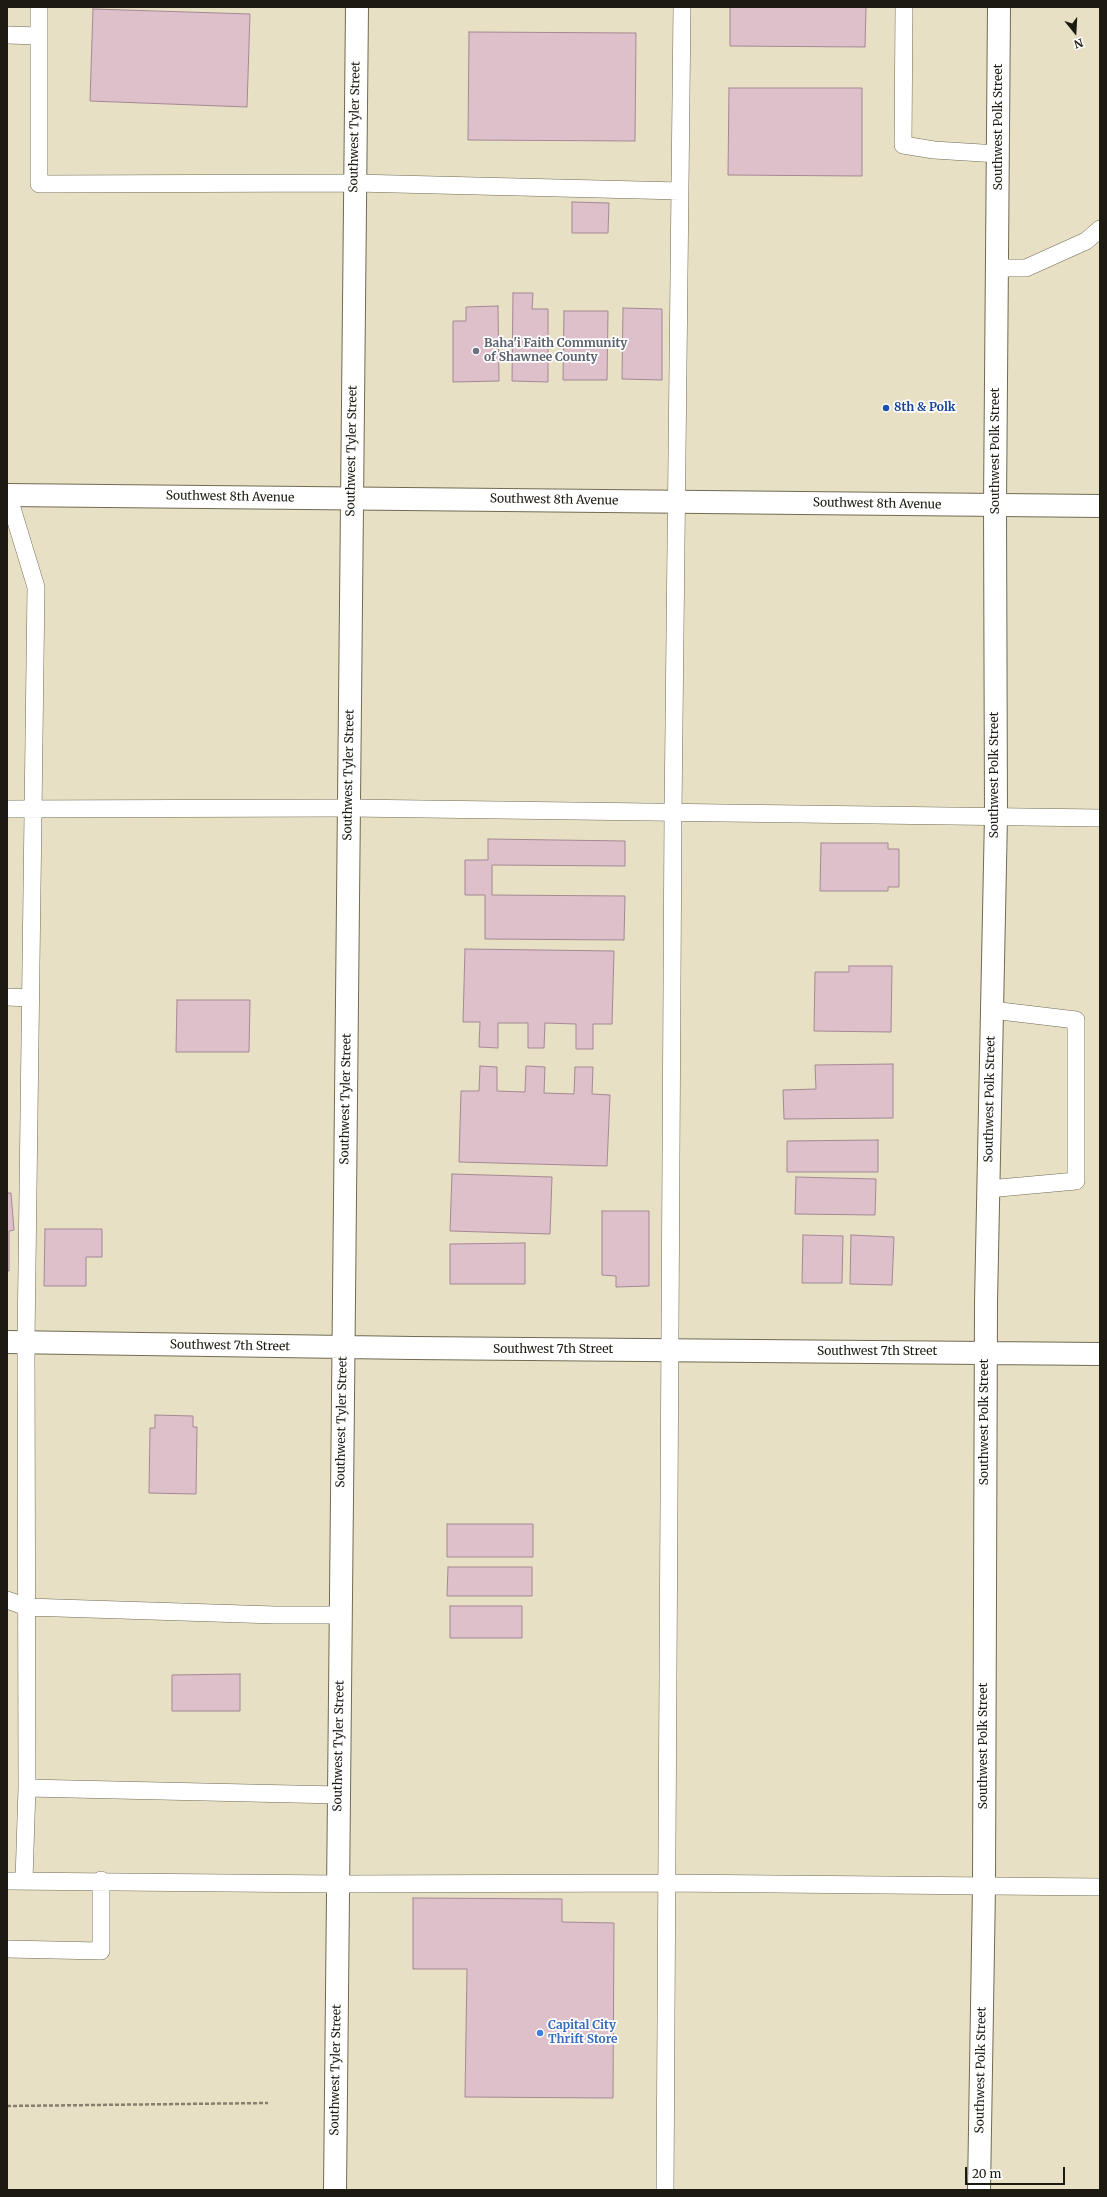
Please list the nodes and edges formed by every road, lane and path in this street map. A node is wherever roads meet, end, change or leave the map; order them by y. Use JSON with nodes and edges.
{"nodes":[{"id":1,"x":39,"y":7,"type":"edge"},
{"id":2,"x":357,"y":7,"type":"edge"},
{"id":3,"x":682,"y":7,"type":"edge"},
{"id":4,"x":904,"y":7,"type":"edge"},
{"id":5,"x":1000,"y":7,"type":"edge"},
{"id":6,"x":7,"y":35,"type":"edge"},
{"id":7,"x":39,"y":36,"type":"junction"},
{"id":8,"x":998,"y":154,"type":"junction"},
{"id":9,"x":355,"y":183,"type":"junction"},
{"id":10,"x":680,"y":191,"type":"junction"},
{"id":11,"x":1100,"y":229,"type":"edge"},
{"id":12,"x":998,"y":268,"type":"junction"},
{"id":13,"x":8,"y":495,"type":"edge"},
{"id":14,"x":352,"y":499,"type":"junction"},
{"id":15,"x":678,"y":502,"type":"junction"},
{"id":16,"x":995,"y":504,"type":"junction"},
{"id":17,"x":1100,"y":506,"type":"edge"},
{"id":18,"x":7,"y":808,"type":"edge"},
{"id":19,"x":32,"y":808,"type":"junction"},
{"id":20,"x":349,"y":808,"type":"junction"},
{"id":21,"x":673,"y":813,"type":"junction"},
{"id":22,"x":996,"y":816,"type":"junction"},
{"id":23,"x":1100,"y":818,"type":"edge"},
{"id":24,"x":7,"y":997,"type":"edge"},
{"id":25,"x":30,"y":998,"type":"junction"},
{"id":26,"x":992,"y":1010,"type":"junction"},
{"id":27,"x":988,"y":1189,"type":"junction"},
{"id":28,"x":16,"y":1342,"type":"edge"},
{"id":29,"x":343,"y":1348,"type":"junction"},
{"id":30,"x":670,"y":1350,"type":"junction"},
{"id":31,"x":986,"y":1353,"type":"junction"},
{"id":32,"x":1100,"y":1354,"type":"edge"},
{"id":33,"x":7,"y":1600,"type":"edge"},
{"id":34,"x":27,"y":1607,"type":"junction"},
{"id":35,"x":340,"y":1615,"type":"junction"},
{"id":36,"x":27,"y":1788,"type":"junction"},
{"id":37,"x":338,"y":1795,"type":"junction"},
{"id":38,"x":24,"y":1880,"type":"junction"},
{"id":39,"x":100,"y":1880,"type":"junction"},
{"id":40,"x":7,"y":1881,"type":"edge"},
{"id":41,"x":667,"y":1883,"type":"junction"},
{"id":42,"x":338,"y":1884,"type":"junction"},
{"id":43,"x":984,"y":1886,"type":"junction"},
{"id":44,"x":1100,"y":1887,"type":"edge"},
{"id":45,"x":7,"y":1949,"type":"edge"},
{"id":46,"x":268,"y":2103,"type":"dead end"},
{"id":47,"x":7,"y":2106,"type":"edge"},
{"id":48,"x":335,"y":2190,"type":"edge"},
{"id":49,"x":665,"y":2190,"type":"edge"},
{"id":50,"x":979,"y":2190,"type":"edge"}],
"edges":[{"from":1,"to":7,"type":"lane"},
{"from":2,"to":9,"type":"street","name":"Southwest Tyler Street"},
{"from":3,"to":10,"type":"lane"},
{"from":4,"to":8,"type":"lane"},
{"from":5,"to":8,"type":"street","name":"Southwest Polk Street"},
{"from":6,"to":7,"type":"lane"},
{"from":7,"to":9,"type":"lane"},
{"from":8,"to":12,"type":"street","name":"Southwest Polk Street"},
{"from":9,"to":10,"type":"lane"},
{"from":9,"to":14,"type":"street","name":"Southwest Tyler Street"},
{"from":10,"to":15,"type":"lane"},
{"from":11,"to":12,"type":"lane"},
{"from":12,"to":16,"type":"street","name":"Southwest Polk Street"},
{"from":13,"to":14,"type":"street","name":"Southwest 8th Avenue"},
{"from":13,"to":19,"type":"lane"},
{"from":14,"to":15,"type":"street","name":"Southwest 8th Avenue"},
{"from":14,"to":20,"type":"street","name":"Southwest Tyler Street"},
{"from":15,"to":16,"type":"street","name":"Southwest 8th Avenue"},
{"from":15,"to":21,"type":"lane"},
{"from":16,"to":17,"type":"street","name":"Southwest 8th Avenue"},
{"from":16,"to":22,"type":"street","name":"Southwest Polk Street"},
{"from":18,"to":19,"type":"lane"},
{"from":19,"to":20,"type":"lane"},
{"from":19,"to":25,"type":"lane"},
{"from":20,"to":21,"type":"lane"},
{"from":20,"to":29,"type":"street","name":"Southwest Tyler Street"},
{"from":21,"to":22,"type":"lane"},
{"from":21,"to":30,"type":"lane"},
{"from":22,"to":23,"type":"lane"},
{"from":22,"to":26,"type":"street","name":"Southwest Polk Street"},
{"from":24,"to":25,"type":"lane"},
{"from":25,"to":28,"type":"lane"},
{"from":26,"to":27,"type":"street","name":"Southwest Polk Street"},
{"from":26,"to":27,"type":"lane"},
{"from":27,"to":31,"type":"street","name":"Southwest Polk Street"},
{"from":28,"to":29,"type":"street","name":"Southwest 7th Street"},
{"from":28,"to":34,"type":"lane"},
{"from":29,"to":30,"type":"street","name":"Southwest 7th Street"},
{"from":29,"to":35,"type":"street","name":"Southwest Tyler Street"},
{"from":30,"to":31,"type":"street","name":"Southwest 7th Street"},
{"from":30,"to":41,"type":"lane"},
{"from":31,"to":32,"type":"street","name":"Southwest 7th Street"},
{"from":31,"to":43,"type":"street","name":"Southwest Polk Street"},
{"from":33,"to":34,"type":"lane"},
{"from":34,"to":35,"type":"lane"},
{"from":34,"to":36,"type":"lane"},
{"from":35,"to":37,"type":"street","name":"Southwest Tyler Street"},
{"from":36,"to":37,"type":"lane"},
{"from":36,"to":38,"type":"lane"},
{"from":37,"to":42,"type":"street","name":"Southwest Tyler Street"},
{"from":38,"to":39,"type":"lane"},
{"from":38,"to":40,"type":"lane"},
{"from":39,"to":42,"type":"lane"},
{"from":39,"to":45,"type":"lane"},
{"from":41,"to":42,"type":"lane"},
{"from":41,"to":43,"type":"lane"},
{"from":41,"to":49,"type":"lane"},
{"from":42,"to":48,"type":"street","name":"Southwest Tyler Street"},
{"from":43,"to":44,"type":"lane"},
{"from":43,"to":50,"type":"street","name":"Southwest Polk Street"},
{"from":46,"to":47,"type":"path"}]}
